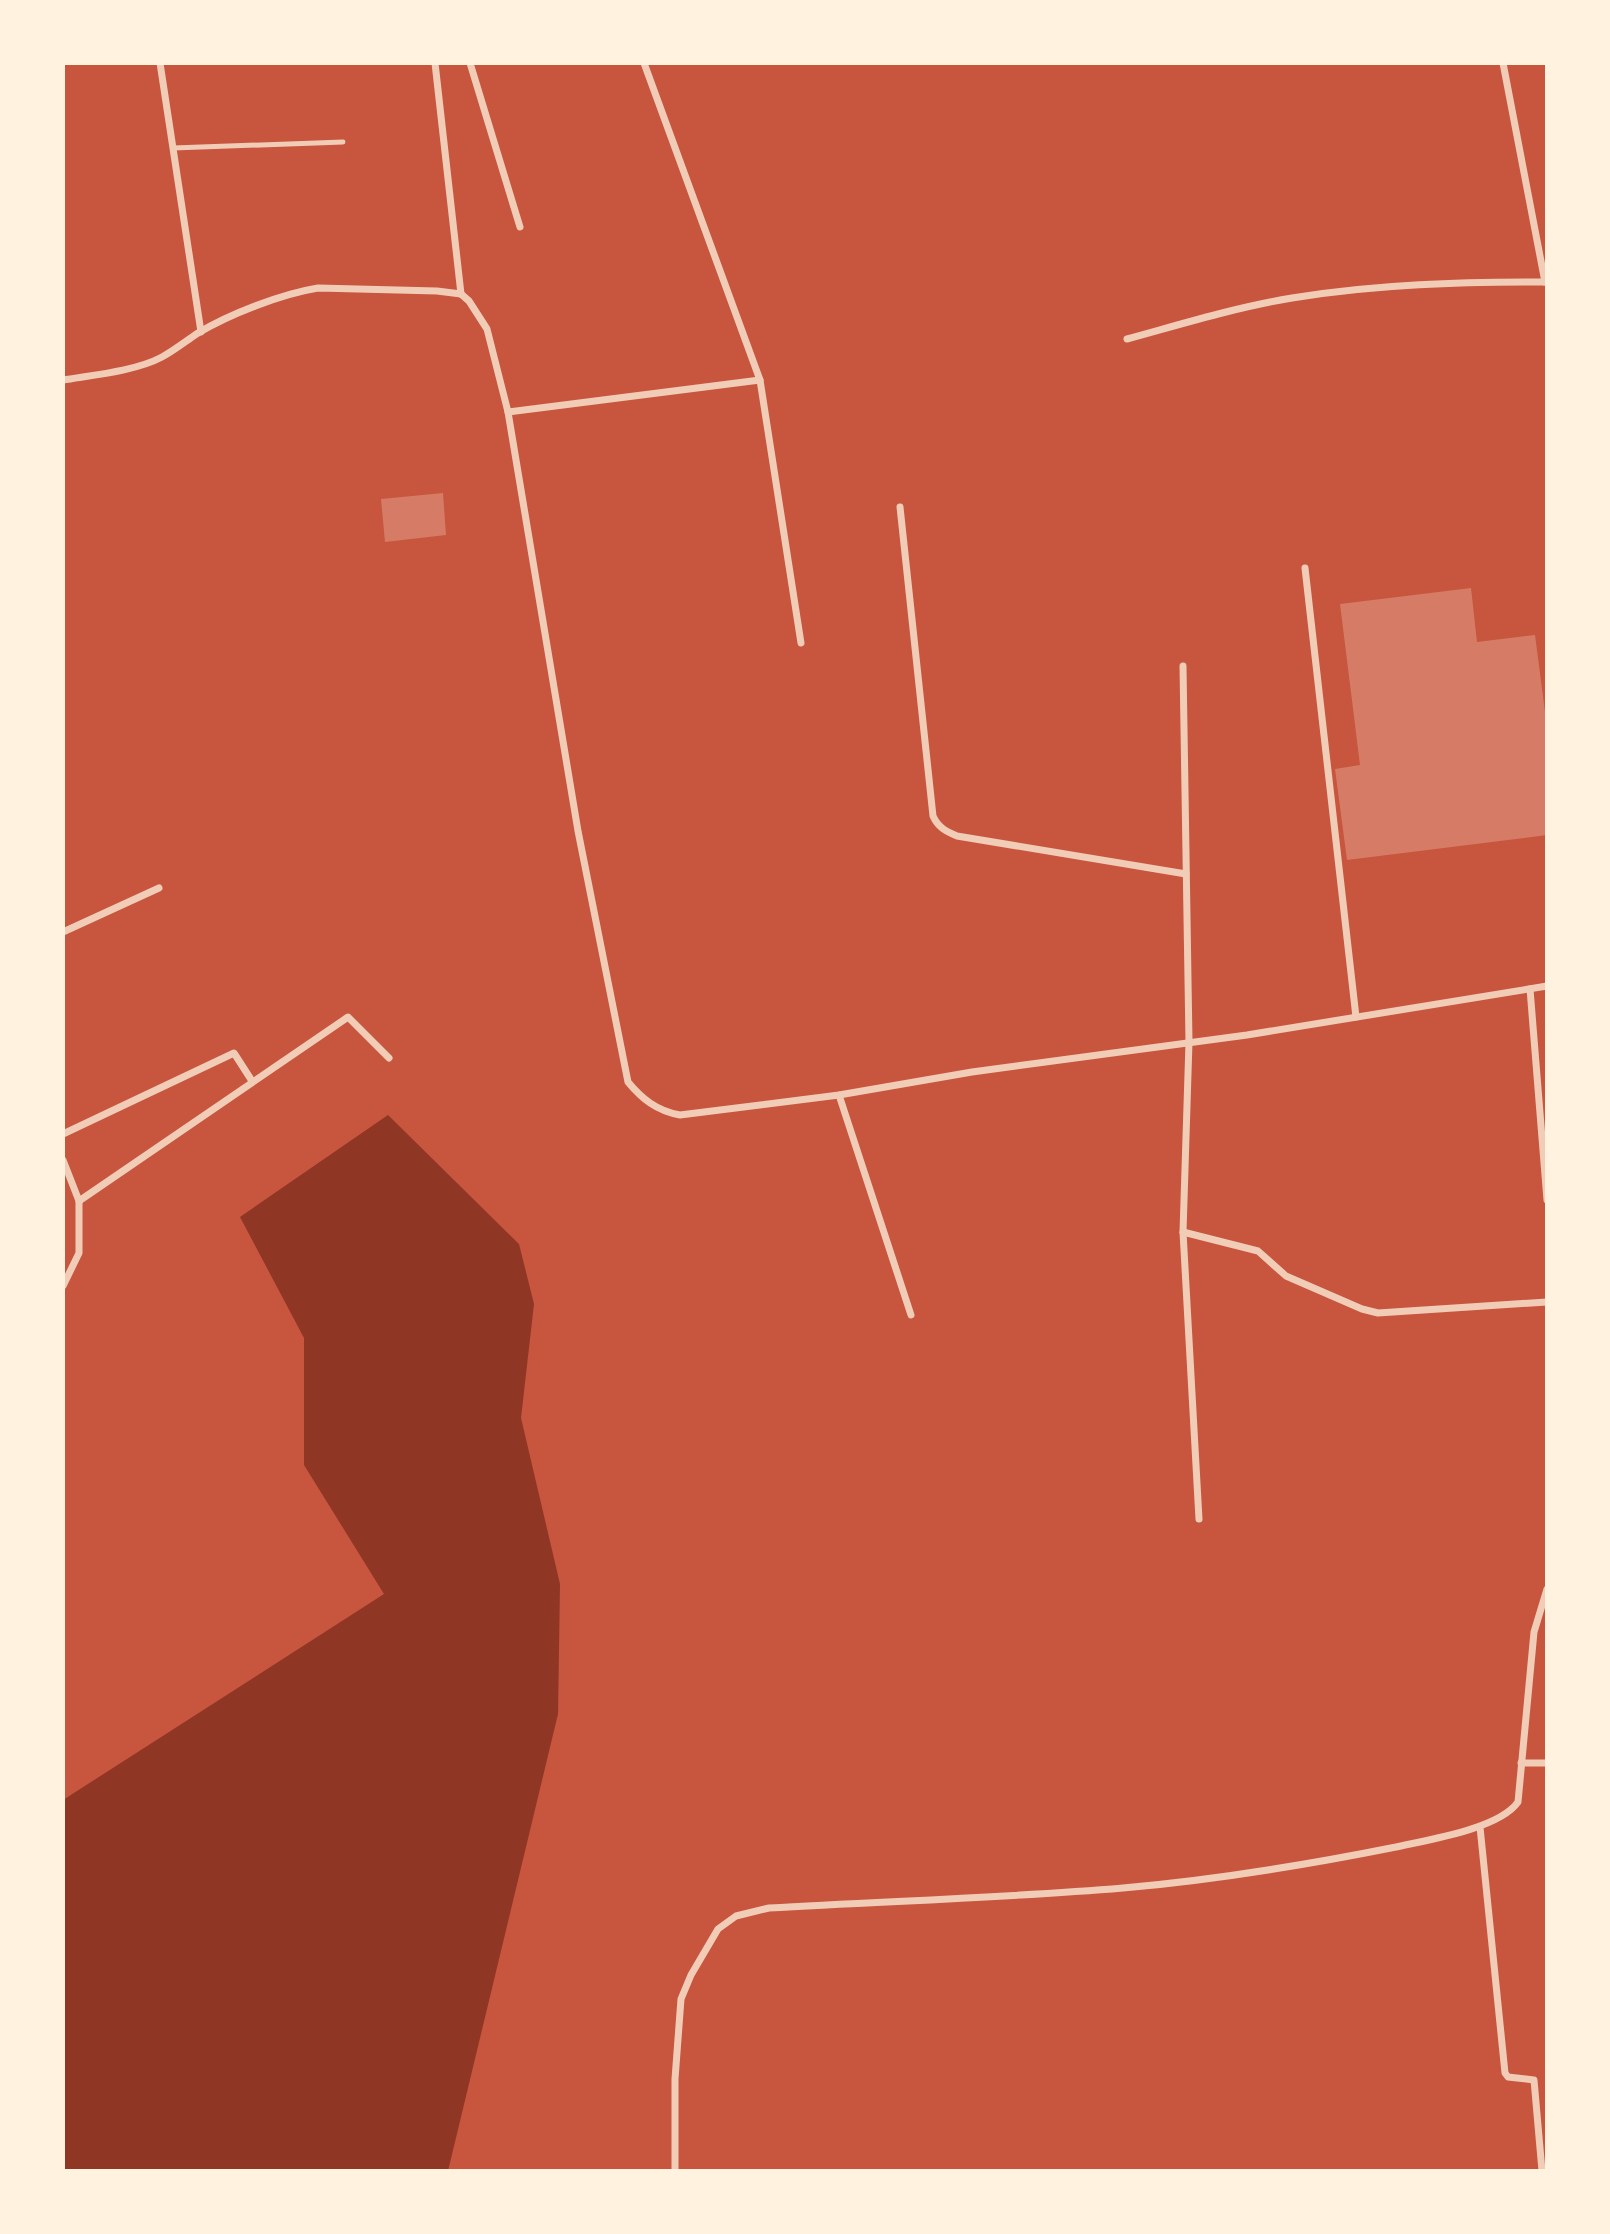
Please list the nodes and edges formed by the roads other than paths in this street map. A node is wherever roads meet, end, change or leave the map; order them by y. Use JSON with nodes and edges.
{"nodes":[{"id":1,"x":160,"y":63,"type":"edge"},
{"id":2,"x":435,"y":63,"type":"edge"},
{"id":3,"x":470,"y":63,"type":"edge"},
{"id":4,"x":644,"y":63,"type":"edge"},
{"id":5,"x":1503,"y":63,"type":"edge"},
{"id":6,"x":343,"y":142,"type":"dead end"},
{"id":7,"x":173,"y":148,"type":"junction"},
{"id":8,"x":520,"y":227,"type":"dead end"},
{"id":9,"x":1546,"y":282,"type":"edge"},
{"id":10,"x":461,"y":294,"type":"junction"},
{"id":11,"x":201,"y":332,"type":"junction"},
{"id":12,"x":1127,"y":339,"type":"dead end"},
{"id":13,"x":63,"y":380,"type":"edge"},
{"id":14,"x":760,"y":380,"type":"junction"},
{"id":15,"x":508,"y":412,"type":"junction"},
{"id":16,"x":900,"y":507,"type":"dead end"},
{"id":17,"x":1305,"y":568,"type":"dead end"},
{"id":18,"x":802,"y":643,"type":"dead end"},
{"id":19,"x":1183,"y":666,"type":"dead end"},
{"id":20,"x":1186,"y":874,"type":"junction"},
{"id":21,"x":159,"y":888,"type":"dead end"},
{"id":22,"x":63,"y":932,"type":"edge"},
{"id":23,"x":1547,"y":986,"type":"edge"},
{"id":24,"x":1530,"y":989,"type":"junction"},
{"id":25,"x":1356,"y":1017,"type":"junction"},
{"id":26,"x":1189,"y":1042,"type":"junction"},
{"id":27,"x":389,"y":1058,"type":"dead end"},
{"id":28,"x":252,"y":1081,"type":"junction"},
{"id":29,"x":839,"y":1095,"type":"junction"},
{"id":30,"x":63,"y":1134,"type":"edge"},
{"id":31,"x":63,"y":1160,"type":"edge"},
{"id":32,"x":1547,"y":1200,"type":"edge"},
{"id":33,"x":79,"y":1201,"type":"junction"},
{"id":34,"x":1183,"y":1232,"type":"junction"},
{"id":35,"x":63,"y":1286,"type":"edge"},
{"id":36,"x":1547,"y":1302,"type":"edge"},
{"id":37,"x":911,"y":1315,"type":"dead end"},
{"id":38,"x":1199,"y":1519,"type":"dead end"},
{"id":39,"x":1547,"y":1589,"type":"edge"},
{"id":40,"x":1521,"y":1763,"type":"junction"},
{"id":41,"x":1547,"y":1763,"type":"edge"},
{"id":42,"x":1480,"y":1827,"type":"junction"},
{"id":43,"x":675,"y":2171,"type":"edge"},
{"id":44,"x":1542,"y":2171,"type":"edge"}],
"edges":[{"from":1,"to":7,"type":"street"},
{"from":2,"to":10,"type":"street"},
{"from":3,"to":8,"type":"street"},
{"from":4,"to":14,"type":"street"},
{"from":5,"to":9,"type":"street"},
{"from":6,"to":7,"type":"lane"},
{"from":7,"to":11,"type":"street"},
{"from":9,"to":12,"type":"street"},
{"from":10,"to":11,"type":"street"},
{"from":10,"to":15,"type":"street"},
{"from":11,"to":13,"type":"street"},
{"from":14,"to":15,"type":"street"},
{"from":14,"to":18,"type":"street"},
{"from":15,"to":29,"type":"street"},
{"from":16,"to":20,"type":"street"},
{"from":17,"to":25,"type":"street"},
{"from":19,"to":20,"type":"street"},
{"from":20,"to":26,"type":"street"},
{"from":21,"to":22,"type":"street"},
{"from":23,"to":24,"type":"street"},
{"from":24,"to":25,"type":"street"},
{"from":24,"to":32,"type":"street"},
{"from":25,"to":26,"type":"street"},
{"from":26,"to":29,"type":"street"},
{"from":26,"to":34,"type":"street"},
{"from":27,"to":28,"type":"street"},
{"from":28,"to":30,"type":"street"},
{"from":28,"to":33,"type":"street"},
{"from":29,"to":37,"type":"street"},
{"from":31,"to":33,"type":"street"},
{"from":33,"to":35,"type":"street"},
{"from":34,"to":36,"type":"street"},
{"from":34,"to":38,"type":"street"},
{"from":39,"to":40,"type":"street"},
{"from":40,"to":41,"type":"street"},
{"from":40,"to":42,"type":"street"},
{"from":42,"to":43,"type":"street"},
{"from":42,"to":44,"type":"street"}]}
